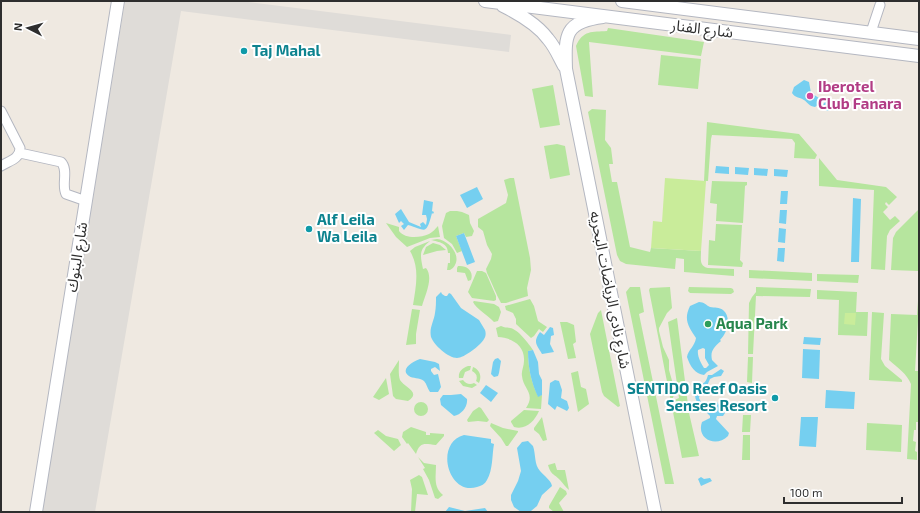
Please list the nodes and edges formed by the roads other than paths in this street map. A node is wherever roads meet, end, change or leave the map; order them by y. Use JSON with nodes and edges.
{"nodes":[{"id":1,"x":118,"y":1,"type":"edge"},
{"id":2,"x":622,"y":1,"type":"edge"},
{"id":3,"x":490,"y":2,"type":"edge"},
{"id":4,"x":880,"y":5,"type":"dead end"},
{"id":5,"x":603,"y":17,"type":"junction"},
{"id":6,"x":871,"y":32,"type":"junction"},
{"id":7,"x":919,"y":39,"type":"edge"},
{"id":8,"x":919,"y":56,"type":"edge"},
{"id":9,"x":566,"y":69,"type":"junction"},
{"id":10,"x":1,"y":111,"type":"edge"},
{"id":11,"x":20,"y":153,"type":"junction"},
{"id":12,"x":1,"y":166,"type":"edge"},
{"id":13,"x":86,"y":201,"type":"junction"},
{"id":14,"x":36,"y":512,"type":"edge"},
{"id":15,"x":655,"y":512,"type":"edge"}],
"edges":[{"from":1,"to":13,"type":"main road","name":"شارع البنوك"},
{"from":2,"to":6,"type":"main road","name":"شارع الفنار"},
{"from":3,"to":5,"type":"main road","name":"شارع الفنار"},
{"from":3,"to":9,"type":"main road","name":"شارع نادى الرياضات البحريه"},
{"from":4,"to":6,"type":"street"},
{"from":5,"to":8,"type":"main road","name":"شارع الفنار"},
{"from":5,"to":9,"type":"main road","name":"شارع نادى الرياضات البحريه"},
{"from":6,"to":7,"type":"main road","name":"شارع الفنار"},
{"from":9,"to":15,"type":"main road","name":"شارع نادى الرياضات البحريه"},
{"from":10,"to":11,"type":"street"},
{"from":11,"to":12,"type":"street"},
{"from":11,"to":13,"type":"street"},
{"from":13,"to":14,"type":"main road","name":"شارع البنوك"}]}
